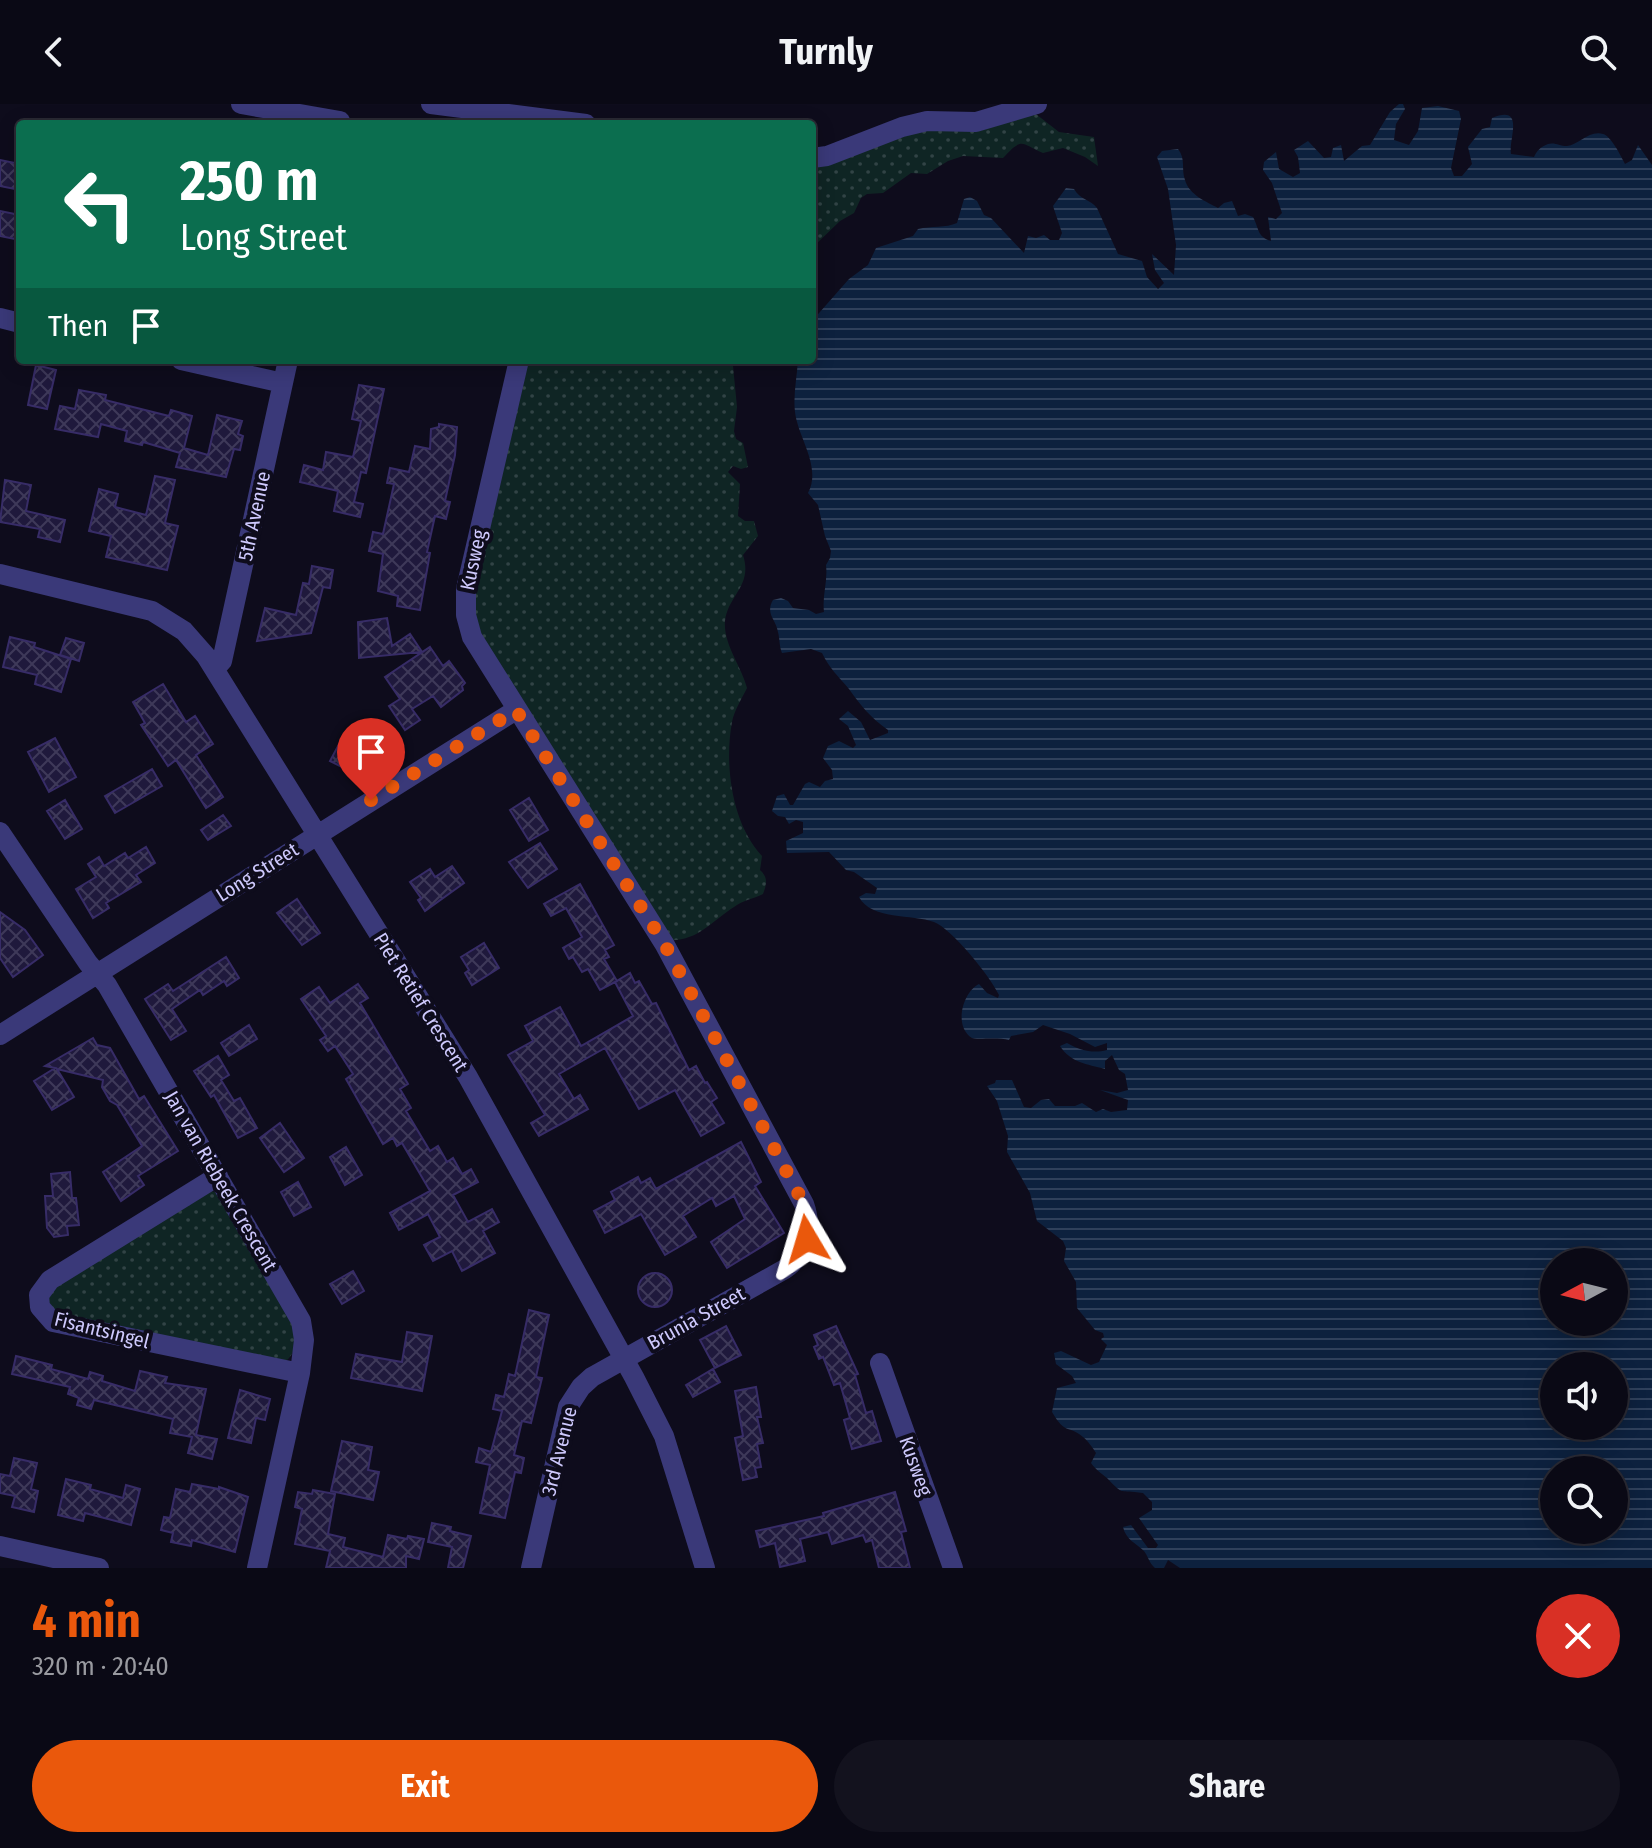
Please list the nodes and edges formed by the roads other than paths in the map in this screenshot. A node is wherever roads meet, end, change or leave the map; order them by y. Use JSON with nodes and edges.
{"nodes":[{"id":1,"x":241,"y":104,"type":"edge"},
{"id":2,"x":431,"y":104,"type":"edge"},
{"id":3,"x":1037,"y":104,"type":"edge"},
{"id":4,"x":340,"y":116,"type":"edge"},
{"id":5,"x":555,"y":120,"type":"edge"},
{"id":6,"x":816,"y":157,"type":"edge"},
{"id":7,"x":199,"y":364,"type":"edge"},
{"id":8,"x":287,"y":364,"type":"edge"},
{"id":9,"x":518,"y":364,"type":"edge"},
{"id":10,"x":283,"y":383,"type":"junction"},
{"id":11,"x":0,"y":574,"type":"edge"},
{"id":12,"x":215,"y":669,"type":"junction"},
{"id":13,"x":516,"y":710,"type":"junction"},
{"id":14,"x":0,"y":832,"type":"edge"},
{"id":15,"x":317,"y":833,"type":"junction"},
{"id":16,"x":97,"y":973,"type":"junction"},
{"id":17,"x":0,"y":1035,"type":"edge"},
{"id":18,"x":218,"y":1176,"type":"junction"},
{"id":19,"x":804,"y":1248,"type":"joint"},
{"id":20,"x":624,"y":1358,"type":"junction"},
{"id":21,"x":880,"y":1363,"type":"dead end"},
{"id":22,"x":300,"y":1373,"type":"junction"},
{"id":23,"x":0,"y":1546,"type":"edge"},
{"id":24,"x":99,"y":1568,"type":"edge"},
{"id":25,"x":257,"y":1568,"type":"edge"},
{"id":26,"x":531,"y":1568,"type":"edge"},
{"id":27,"x":705,"y":1568,"type":"edge"},
{"id":28,"x":953,"y":1568,"type":"edge"}],
"edges":[{"from":1,"to":4,"type":"street"},
{"from":2,"to":5,"type":"street"},
{"from":3,"to":6,"type":"street"},
{"from":7,"to":10,"type":"street"},
{"from":8,"to":10,"type":"street","name":"5th Avenue"},
{"from":9,"to":13,"type":"street","name":"Kusweg"},
{"from":10,"to":12,"type":"street","name":"5th Avenue"},
{"from":11,"to":12,"type":"street","name":"Piet Retief Crescent"},
{"from":12,"to":15,"type":"street","name":"Piet Retief Crescent"},
{"from":13,"to":15,"type":"street","name":"Long Street"},
{"from":13,"to":19,"type":"street","name":"Kusweg"},
{"from":14,"to":16,"type":"street","name":"Jan van Riebeek Crescent"},
{"from":15,"to":16,"type":"street","name":"Long Street"},
{"from":15,"to":20,"type":"street","name":"Piet Retief Crescent"},
{"from":16,"to":17,"type":"street","name":"Long Street"},
{"from":16,"to":18,"type":"street","name":"Jan van Riebeek Crescent"},
{"from":18,"to":22,"type":"street","name":"Jan van Riebeek Crescent"},
{"from":18,"to":22,"type":"street","name":"Fisantsingel"},
{"from":19,"to":20,"type":"street","name":"Brunia Street"},
{"from":20,"to":26,"type":"street","name":"3rd Avenue"},
{"from":20,"to":27,"type":"street","name":"Piet Retief Crescent"},
{"from":21,"to":28,"type":"street","name":"Kusweg"},
{"from":22,"to":25,"type":"street","name":"Jan van Riebeek Crescent"},
{"from":23,"to":24,"type":"street"}]}
